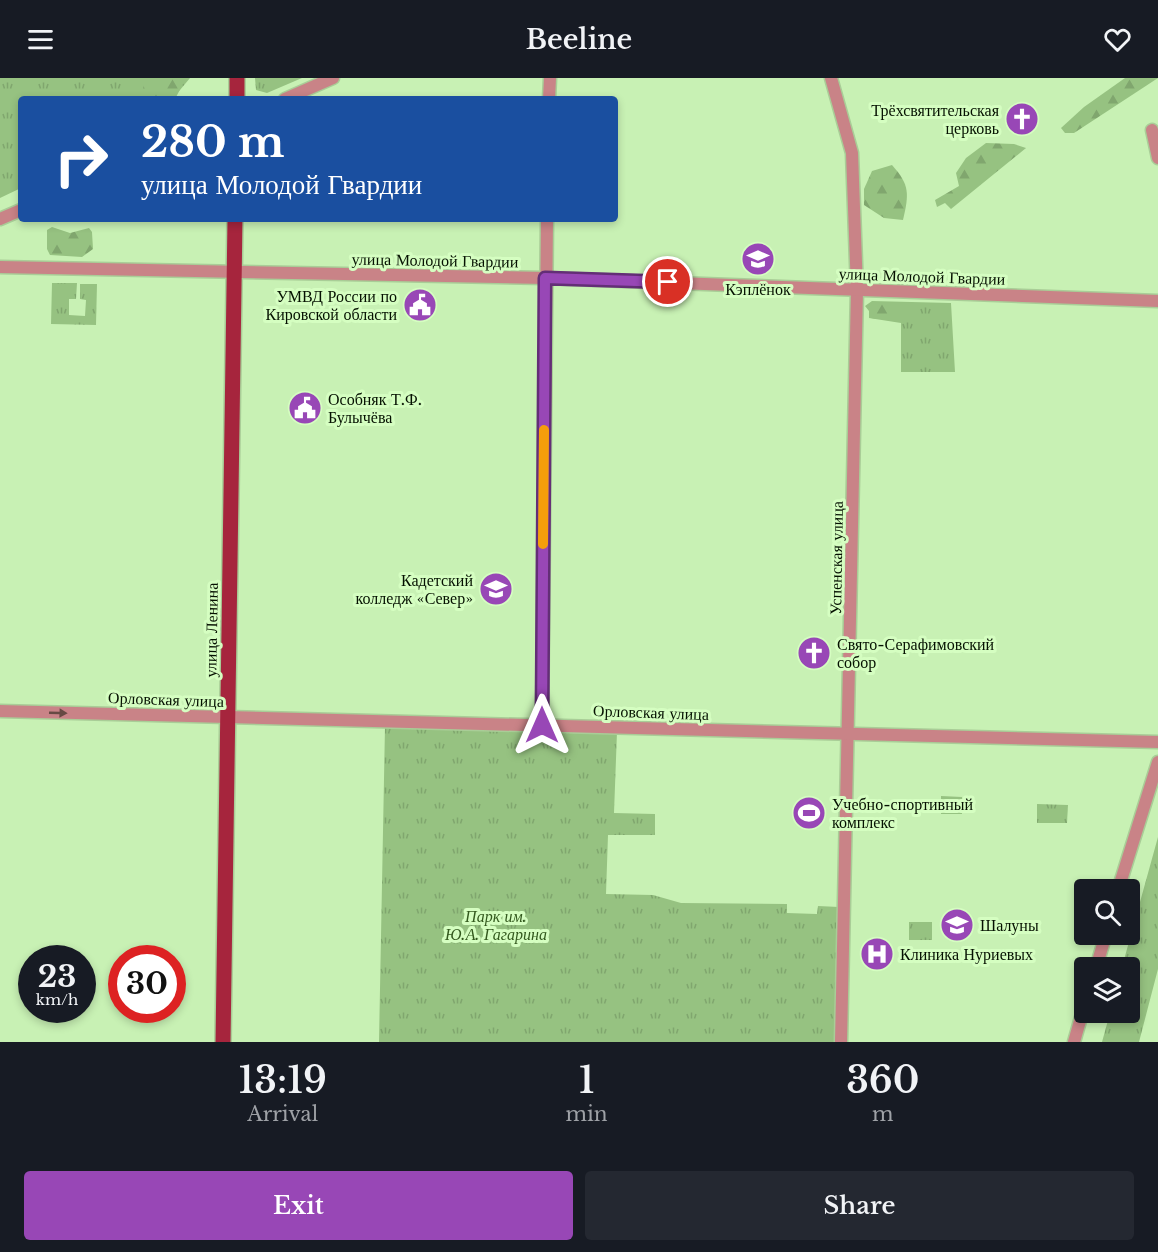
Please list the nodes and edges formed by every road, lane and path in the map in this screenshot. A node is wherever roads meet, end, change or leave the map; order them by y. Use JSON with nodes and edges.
{"nodes":[{"id":1,"x":237,"y":78,"type":"edge"},
{"id":2,"x":333,"y":78,"type":"edge"},
{"id":3,"x":550,"y":78,"type":"edge"},
{"id":4,"x":831,"y":78,"type":"edge"},
{"id":5,"x":237,"y":96,"type":"edge"},
{"id":6,"x":292,"y":96,"type":"edge"},
{"id":7,"x":549,"y":96,"type":"edge"},
{"id":8,"x":1152,"y":130,"type":"dead end"},
{"id":9,"x":1158,"y":158,"type":"edge"},
{"id":10,"x":18,"y":211,"type":"edge"},
{"id":11,"x":0,"y":219,"type":"edge"},
{"id":12,"x":235,"y":222,"type":"edge"},
{"id":13,"x":547,"y":222,"type":"edge"},
{"id":14,"x":0,"y":267,"type":"edge"},
{"id":15,"x":234,"y":273,"type":"junction"},
{"id":16,"x":545,"y":278,"type":"junction"},
{"id":17,"x":857,"y":290,"type":"junction"},
{"id":18,"x":1158,"y":301,"type":"edge"},
{"id":19,"x":0,"y":711,"type":"edge"},
{"id":20,"x":228,"y":717,"type":"junction"},
{"id":21,"x":542,"y":725,"type":"junction"},
{"id":22,"x":849,"y":734,"type":"junction"},
{"id":23,"x":1158,"y":742,"type":"edge"},
{"id":24,"x":1158,"y":762,"type":"edge"},
{"id":25,"x":1121,"y":879,"type":"edge"},
{"id":26,"x":1079,"y":1023,"type":"edge"},
{"id":27,"x":223,"y":1042,"type":"edge"},
{"id":28,"x":841,"y":1042,"type":"edge"},
{"id":29,"x":1074,"y":1042,"type":"edge"}],
"edges":[{"from":1,"to":5,"type":"main road"},
{"from":2,"to":6,"type":"street"},
{"from":3,"to":7,"type":"street"},
{"from":4,"to":17,"type":"street","name":"Успенская улица"},
{"from":8,"to":9,"type":"street"},
{"from":10,"to":11,"type":"street"},
{"from":12,"to":15,"type":"main road","name":"улица Ленина"},
{"from":13,"to":16,"type":"street"},
{"from":14,"to":15,"type":"street","name":"улица Молодой Гвардии"},
{"from":15,"to":16,"type":"street","name":"улица Молодой Гвардии"},
{"from":15,"to":20,"type":"main road","name":"улица Ленина"},
{"from":16,"to":17,"type":"street","name":"улица Молодой Гвардии"},
{"from":16,"to":21,"type":"street"},
{"from":17,"to":18,"type":"street","name":"улица Молодой Гвардии"},
{"from":17,"to":22,"type":"street","name":"Успенская улица"},
{"from":19,"to":20,"type":"street","name":"Орловская улица","one_way":true},
{"from":20,"to":21,"type":"street","name":"Орловская улица"},
{"from":20,"to":27,"type":"main road","name":"улица Ленина"},
{"from":21,"to":22,"type":"street","name":"Орловская улица"},
{"from":22,"to":23,"type":"street","name":"Орловская улица"},
{"from":22,"to":28,"type":"street","name":"Успенская улица"},
{"from":24,"to":25,"type":"street"},
{"from":26,"to":29,"type":"street"}]}
